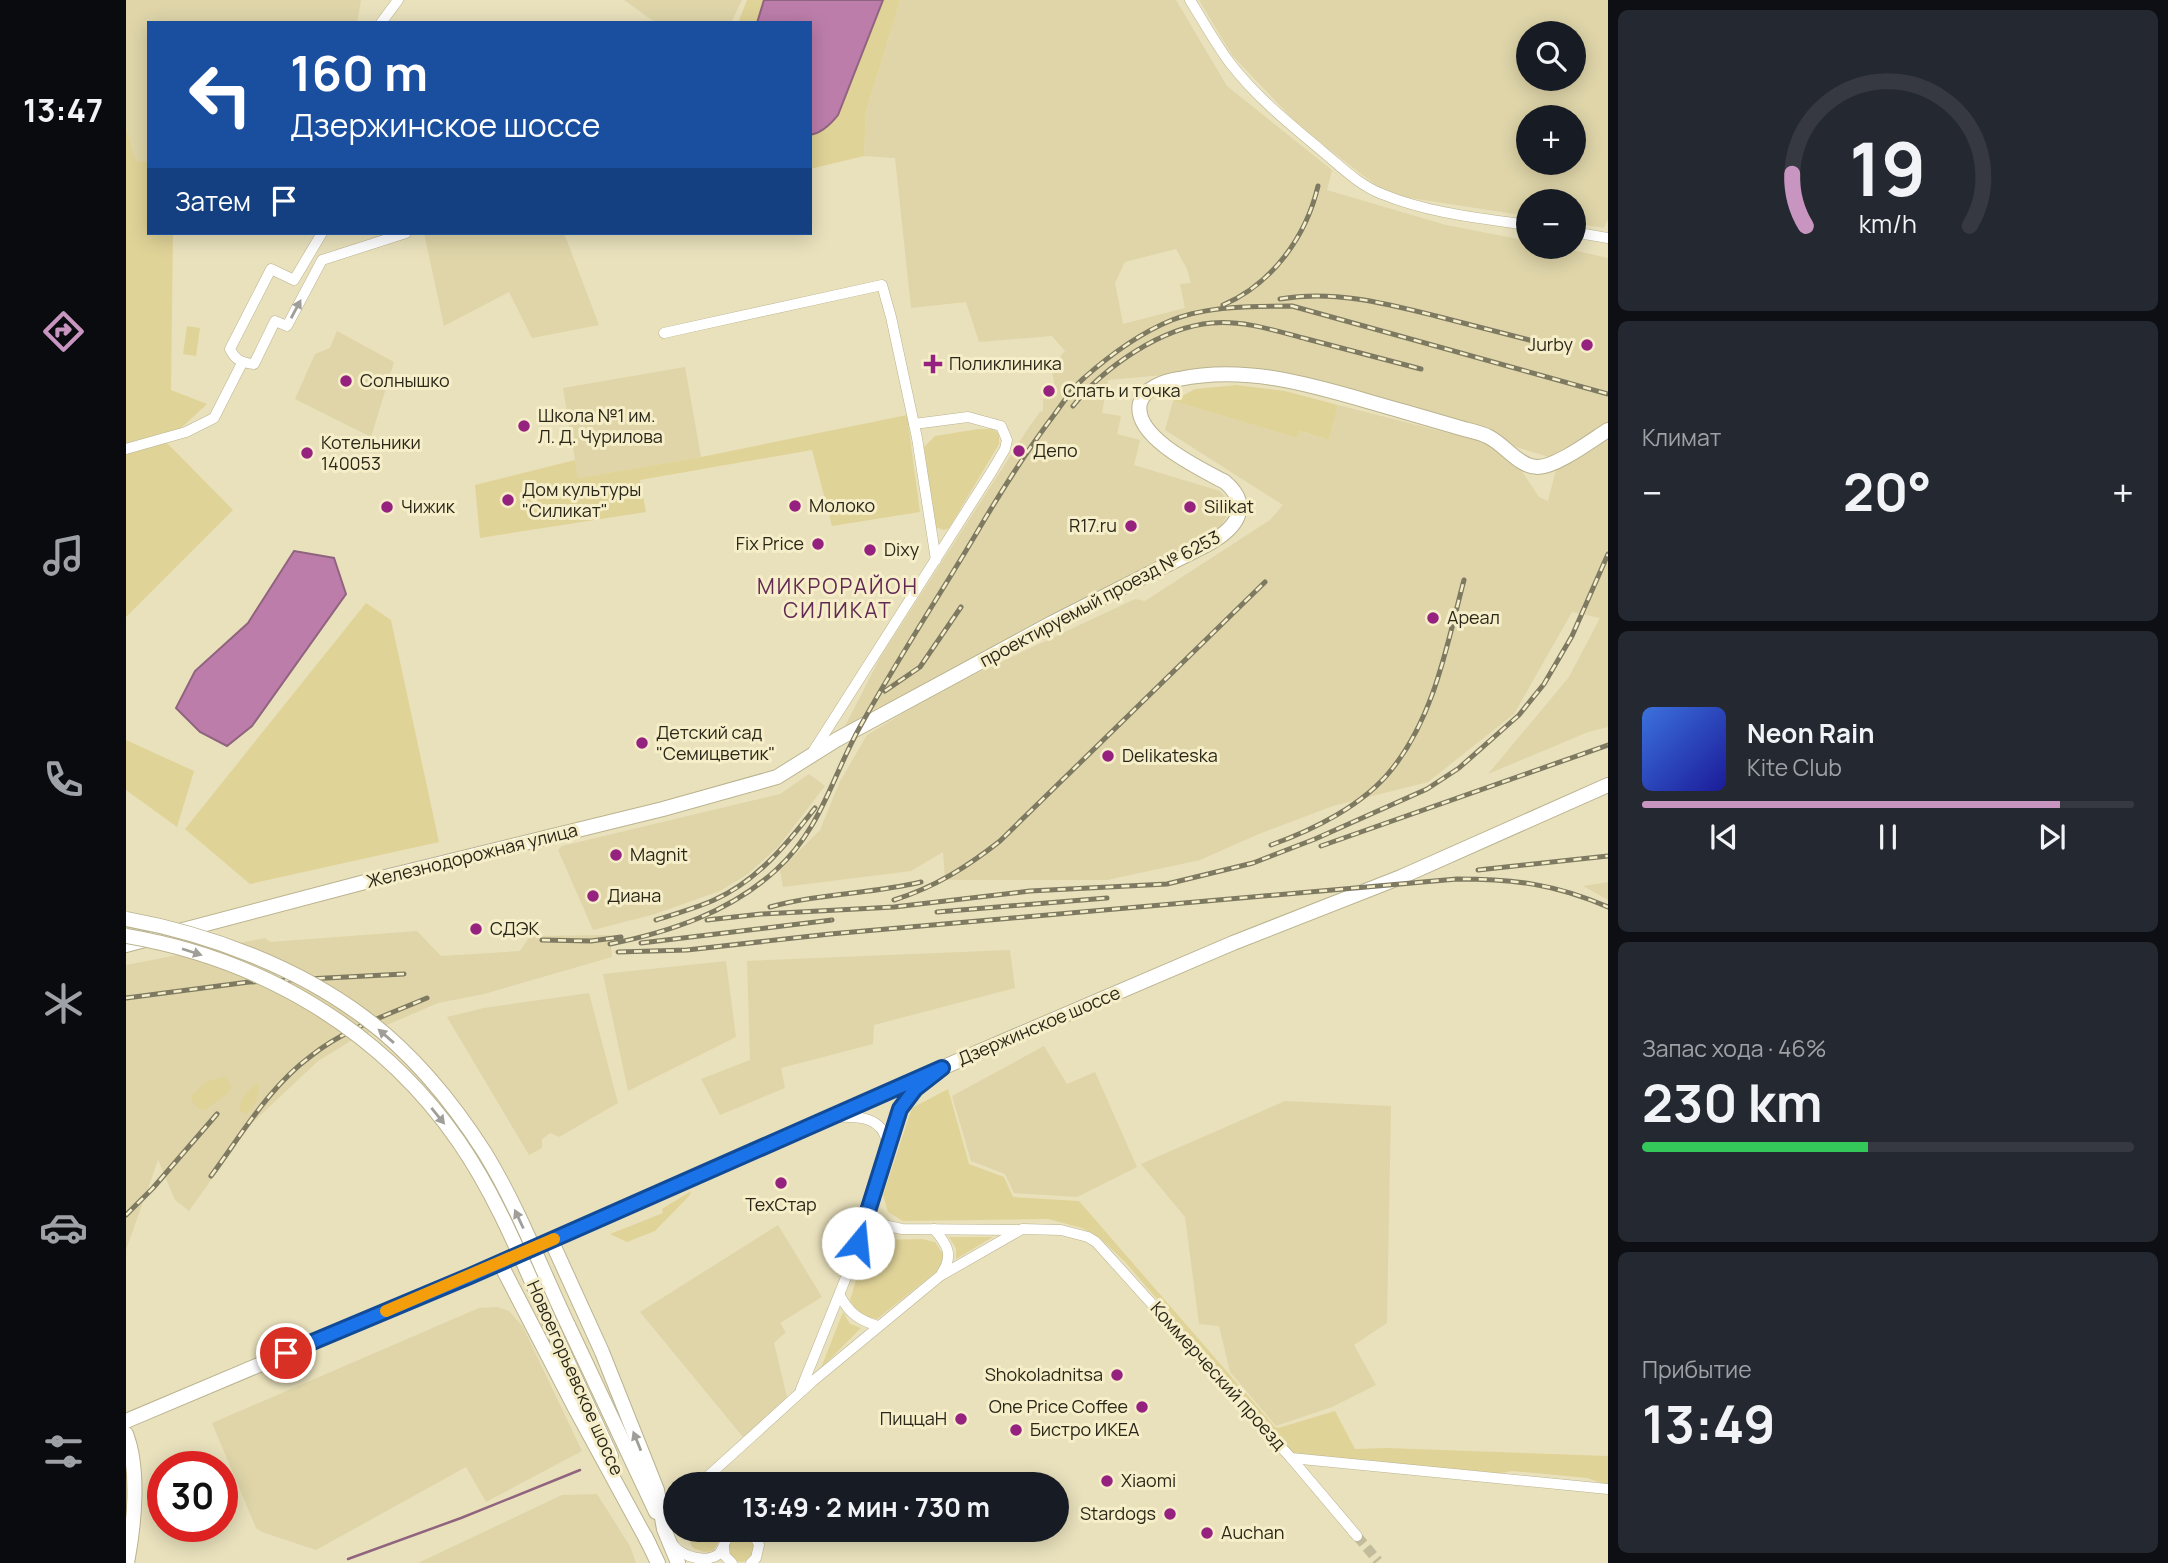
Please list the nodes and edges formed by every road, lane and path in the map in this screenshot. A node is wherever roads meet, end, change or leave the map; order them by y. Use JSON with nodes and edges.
{"nodes":[{"id":1,"x":398,"y":0,"type":"edge"},
{"id":2,"x":1190,"y":0,"type":"edge"},
{"id":3,"x":382,"y":21,"type":"edge"},
{"id":4,"x":1516,"y":223,"type":"edge"},
{"id":5,"x":1586,"y":234,"type":"edge"},
{"id":6,"x":321,"y":235,"type":"edge"},
{"id":7,"x":400,"y":235,"type":"edge"},
{"id":8,"x":1608,"y":238,"type":"edge"},
{"id":9,"x":664,"y":332,"type":"dead end"},
{"id":10,"x":242,"y":363,"type":"junction"},
{"id":11,"x":914,"y":424,"type":"junction"},
{"id":12,"x":1608,"y":430,"type":"edge"},
{"id":13,"x":126,"y":449,"type":"edge"},
{"id":14,"x":936,"y":560,"type":"junction"},
{"id":15,"x":812,"y":754,"type":"junction"},
{"id":16,"x":1608,"y":785,"type":"edge"},
{"id":17,"x":126,"y":919,"type":"edge"},
{"id":18,"x":126,"y":936,"type":"edge"},
{"id":19,"x":126,"y":945,"type":"edge"},
{"id":20,"x":942,"y":1068,"type":"junction"},
{"id":21,"x":829,"y":1118,"type":"junction"},
{"id":22,"x":887,"y":1144,"type":"junction"},
{"id":23,"x":865,"y":1221,"type":"junction"},
{"id":24,"x":934,"y":1229,"type":"junction"},
{"id":25,"x":1018,"y":1230,"type":"junction"},
{"id":26,"x":551,"y":1240,"type":"junction"},
{"id":27,"x":500,"y":1263,"type":"junction"},
{"id":28,"x":940,"y":1276,"type":"junction"},
{"id":29,"x":570,"y":1284,"type":"junction"},
{"id":30,"x":840,"y":1296,"type":"junction"},
{"id":31,"x":521,"y":1303,"type":"junction"},
{"id":32,"x":878,"y":1326,"type":"junction"},
{"id":33,"x":561,"y":1329,"type":"junction"},
{"id":34,"x":800,"y":1393,"type":"junction"},
{"id":35,"x":126,"y":1421,"type":"edge"},
{"id":36,"x":126,"y":1434,"type":"edge"},
{"id":37,"x":1291,"y":1458,"type":"junction"},
{"id":38,"x":713,"y":1472,"type":"edge"},
{"id":39,"x":1608,"y":1489,"type":"edge"},
{"id":40,"x":663,"y":1522,"type":"edge"},
{"id":41,"x":663,"y":1529,"type":"edge"},
{"id":42,"x":1357,"y":1536,"type":"tunnel mouth"},
{"id":43,"x":669,"y":1542,"type":"edge"},
{"id":44,"x":672,"y":1542,"type":"edge"},
{"id":45,"x":757,"y":1542,"type":"edge"},
{"id":46,"x":724,"y":1543,"type":"joint"},
{"id":47,"x":649,"y":1544,"type":"junction"},
{"id":48,"x":127,"y":1563,"type":"edge"},
{"id":49,"x":658,"y":1563,"type":"edge"},
{"id":50,"x":678,"y":1563,"type":"edge"},
{"id":51,"x":721,"y":1563,"type":"edge"},
{"id":52,"x":730,"y":1563,"type":"edge"},
{"id":53,"x":751,"y":1563,"type":"edge"}],
"edges":[{"from":1,"to":3,"type":"street"},
{"from":2,"to":4,"type":"street"},
{"from":5,"to":8,"type":"street"},
{"from":6,"to":10,"type":"street"},
{"from":10,"to":7,"type":"street","one_way":true},
{"from":9,"to":11,"type":"street"},
{"from":10,"to":13,"type":"street"},
{"from":11,"to":14,"type":"street"},
{"from":11,"to":14,"type":"street"},
{"from":12,"to":15,"type":"main road","name":"проектируемый проезд № 6253"},
{"from":14,"to":15,"type":"street"},
{"from":15,"to":19,"type":"main road","name":"Железнодорожная улица"},
{"from":16,"to":20,"type":"main road","name":"Дзержинское шоссе"},
{"from":33,"to":17,"type":"main road","name":"Новоегорьевское шоссе","one_way":true,"bridge":true},
{"from":18,"to":33,"type":"main road","name":"Новоегорьевское шоссе","one_way":true,"bridge":true},
{"from":20,"to":21,"type":"main road","name":"Дзержинское шоссе"},
{"from":20,"to":22,"type":"street"},
{"from":21,"to":22,"type":"street"},
{"from":21,"to":26,"type":"main road","name":"Дзержинское шоссе"},
{"from":22,"to":23,"type":"street"},
{"from":23,"to":24,"type":"street"},
{"from":23,"to":30,"type":"street"},
{"from":24,"to":25,"type":"street"},
{"from":24,"to":28,"type":"street"},
{"from":25,"to":28,"type":"street","name":"Коммерческий проезд"},
{"from":25,"to":37,"type":"street","name":"Коммерческий проезд"},
{"from":26,"to":27,"type":"main road","name":"Дзержинское шоссе"},
{"from":26,"to":29,"type":"main road"},
{"from":27,"to":31,"type":"main road"},
{"from":27,"to":35,"type":"main road","name":"Дзержинское шоссе"},
{"from":28,"to":32,"type":"street","name":"Коммерческий проезд"},
{"from":29,"to":31,"type":"main road"},
{"from":40,"to":29,"type":"main road","one_way":true},
{"from":30,"to":32,"type":"street"},
{"from":30,"to":34,"type":"street"},
{"from":31,"to":47,"type":"main road"},
{"from":32,"to":34,"type":"street","name":"Коммерческий проезд"},
{"from":33,"to":41,"type":"main road","name":"Новоегорьевское шоссе"},
{"from":33,"to":47,"type":"main road","name":"Новоегорьевское шоссе"},
{"from":34,"to":38,"type":"street","name":"Коммерческий проезд"},
{"from":36,"to":48,"type":"main road"},
{"from":37,"to":39,"type":"street","name":"Коммерческий проезд"},
{"from":37,"to":42,"type":"street"},
{"from":43,"to":50,"type":"main road","name":"Новоегорьевское шоссе"},
{"from":44,"to":46,"type":"street"},
{"from":45,"to":53,"type":"street"},
{"from":46,"to":52,"type":"street"},
{"from":47,"to":49,"type":"main road","name":"Новоегорьевское шоссе"},
{"from":51,"to":52,"type":"street"}]}
